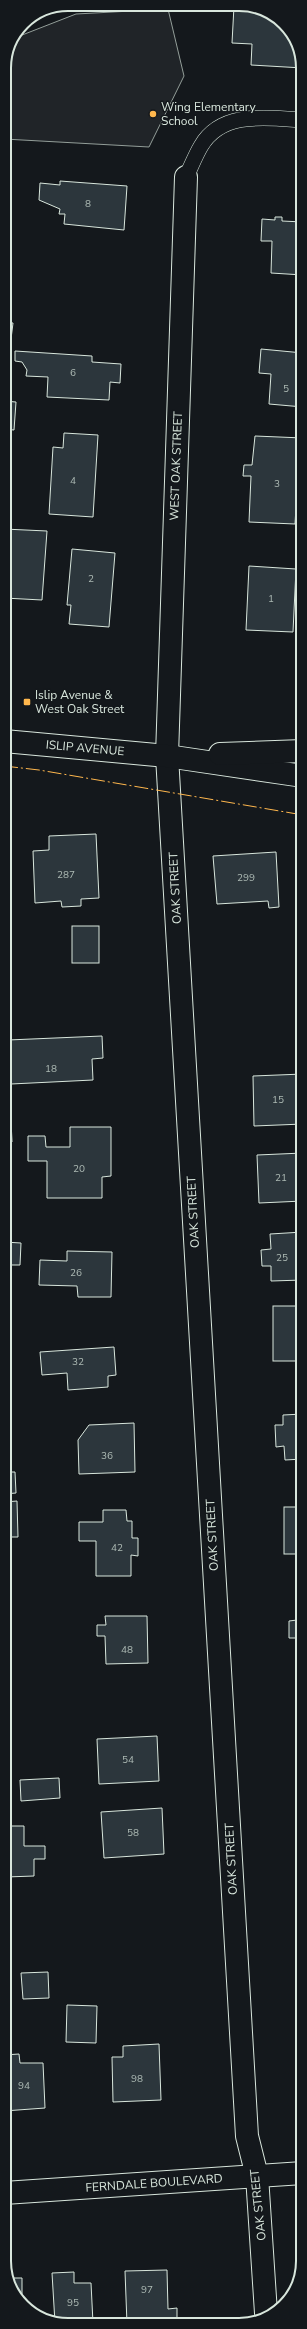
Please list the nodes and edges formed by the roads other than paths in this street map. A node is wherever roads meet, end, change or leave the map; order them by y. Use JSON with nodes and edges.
{"nodes":[{"id":1,"x":296,"y":120,"type":"edge"},
{"id":2,"x":186,"y":177,"type":"joint"},
{"id":3,"x":11,"y":742,"type":"edge"},
{"id":4,"x":296,"y":751,"type":"edge"},
{"id":5,"x":167,"y":756,"type":"junction"},
{"id":6,"x":296,"y":775,"type":"edge"},
{"id":7,"x":296,"y":2173,"type":"edge"},
{"id":8,"x":257,"y":2176,"type":"junction"},
{"id":9,"x":11,"y":2193,"type":"edge"},
{"id":10,"x":266,"y":2311,"type":"edge"}],
"edges":[{"from":1,"to":2,"type":"lane"},
{"from":2,"to":5,"type":"street","name":"WEST OAK STREET"},
{"from":3,"to":5,"type":"street","name":"ISLIP AVENUE"},
{"from":4,"to":5,"type":"street","name":"ISLIP AVENUE"},
{"from":5,"to":6,"type":"street","name":"ISLIP AVENUE"},
{"from":5,"to":8,"type":"street","name":"OAK STREET"},
{"from":7,"to":8,"type":"street","name":"FERNDALE BOULEVARD"},
{"from":8,"to":9,"type":"street","name":"FERNDALE BOULEVARD"},
{"from":8,"to":10,"type":"street","name":"OAK STREET"}]}
